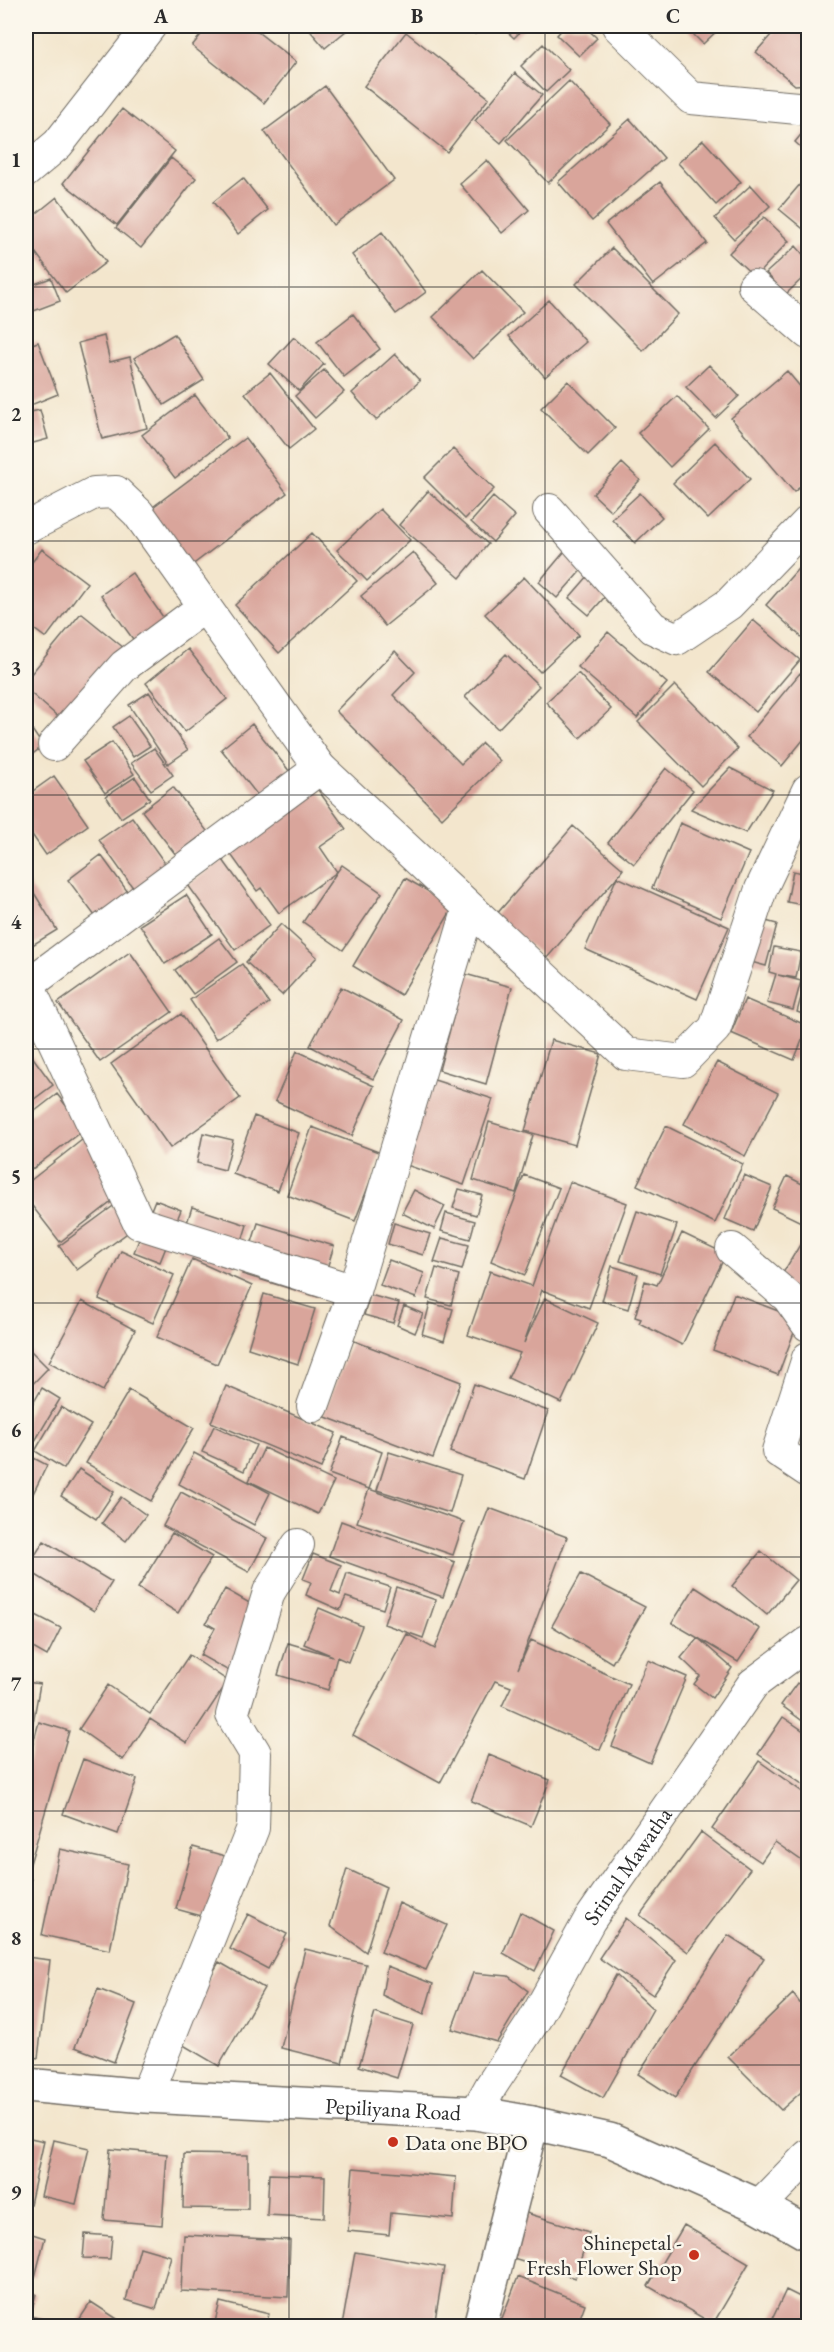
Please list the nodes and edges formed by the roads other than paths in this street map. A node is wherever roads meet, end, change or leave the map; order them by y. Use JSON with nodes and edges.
{"nodes":[{"id":1,"x":150,"y":26,"type":"edge"},
{"id":2,"x":618,"y":26,"type":"edge"},
{"id":3,"x":808,"y":109,"type":"edge"},
{"id":4,"x":26,"y":171,"type":"edge"},
{"id":5,"x":754,"y":286,"type":"dead end"},
{"id":6,"x":808,"y":333,"type":"edge"},
{"id":7,"x":549,"y":510,"type":"dead end"},
{"id":8,"x":808,"y":522,"type":"edge"},
{"id":9,"x":26,"y":528,"type":"edge"},
{"id":10,"x":205,"y":606,"type":"junction"},
{"id":11,"x":54,"y":745,"type":"dead end"},
{"id":12,"x":320,"y":768,"type":"junction"},
{"id":13,"x":808,"y":790,"type":"edge"},
{"id":14,"x":469,"y":908,"type":"junction"},
{"id":15,"x":27,"y":982,"type":"edge"},
{"id":16,"x":732,"y":1249,"type":"dead end"},
{"id":17,"x":354,"y":1291,"type":"junction"},
{"id":18,"x":808,"y":1325,"type":"edge"},
{"id":19,"x":808,"y":1358,"type":"edge"},
{"id":20,"x":313,"y":1406,"type":"dead end"},
{"id":21,"x":808,"y":1471,"type":"edge"},
{"id":22,"x":298,"y":1545,"type":"dead end"},
{"id":23,"x":808,"y":1643,"type":"edge"},
{"id":24,"x":26,"y":2085,"type":"edge"},
{"id":25,"x":146,"y":2096,"type":"junction"},
{"id":26,"x":476,"y":2113,"type":"junction"},
{"id":27,"x":532,"y":2122,"type":"junction"},
{"id":28,"x":808,"y":2156,"type":"edge"},
{"id":29,"x":759,"y":2206,"type":"junction"},
{"id":30,"x":808,"y":2234,"type":"edge"},
{"id":31,"x":480,"y":2326,"type":"edge"}],
"edges":[{"from":1,"to":4,"type":"street"},
{"from":2,"to":3,"type":"street"},
{"from":5,"to":6,"type":"street"},
{"from":7,"to":8,"type":"street"},
{"from":9,"to":10,"type":"street"},
{"from":10,"to":11,"type":"street"},
{"from":10,"to":12,"type":"street"},
{"from":12,"to":14,"type":"street"},
{"from":12,"to":15,"type":"street"},
{"from":13,"to":14,"type":"street"},
{"from":14,"to":17,"type":"street"},
{"from":15,"to":17,"type":"street"},
{"from":16,"to":18,"type":"street"},
{"from":17,"to":20,"type":"street"},
{"from":19,"to":21,"type":"street"},
{"from":22,"to":25,"type":"street"},
{"from":23,"to":26,"type":"street","name":"Srimal Mawatha"},
{"from":24,"to":25,"type":"main road","name":"Pepiliyana Road"},
{"from":25,"to":26,"type":"main road","name":"Pepiliyana Road"},
{"from":26,"to":27,"type":"main road","name":"Pepiliyana Road"},
{"from":27,"to":29,"type":"main road","name":"Pepiliyana Road"},
{"from":27,"to":31,"type":"main road"},
{"from":28,"to":29,"type":"street"},
{"from":29,"to":30,"type":"main road","name":"Pepiliyana Road"}]}
